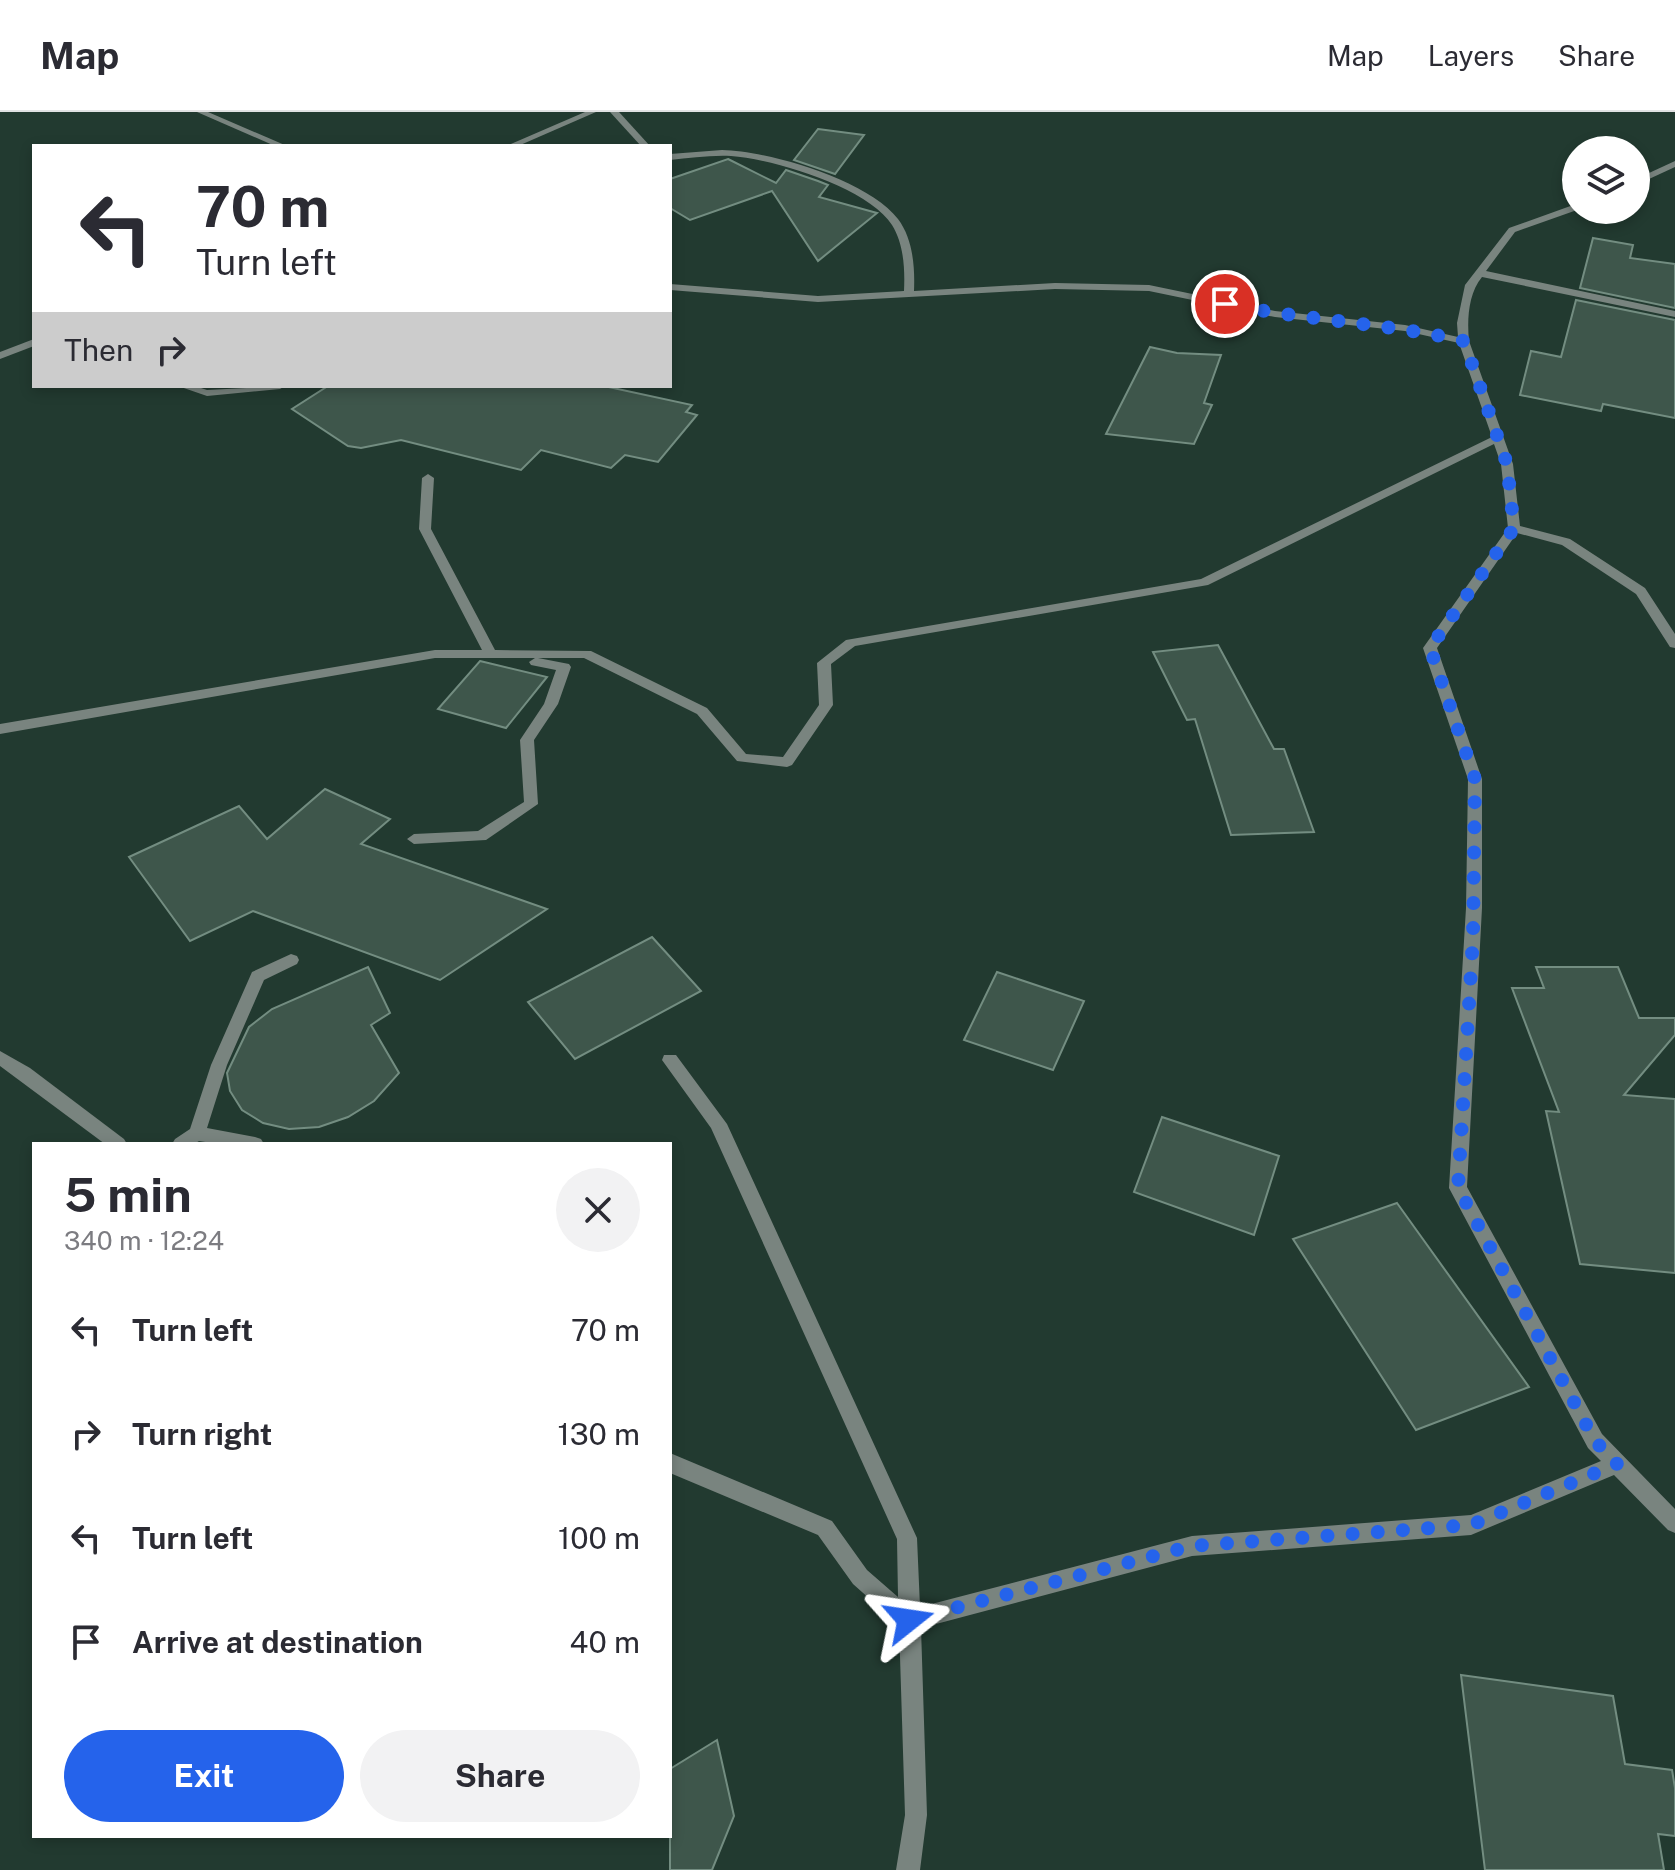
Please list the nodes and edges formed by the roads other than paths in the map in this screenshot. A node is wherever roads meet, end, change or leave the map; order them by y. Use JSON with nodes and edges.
{"nodes":[{"id":1,"x":201,"y":112,"type":"edge"},
{"id":2,"x":592,"y":112,"type":"edge"},
{"id":3,"x":614,"y":112,"type":"edge"},
{"id":4,"x":278,"y":144,"type":"edge"},
{"id":5,"x":515,"y":144,"type":"edge"},
{"id":6,"x":644,"y":144,"type":"edge"},
{"id":7,"x":672,"y":157,"type":"edge"},
{"id":8,"x":1675,"y":164,"type":"edge"},
{"id":9,"x":1650,"y":176,"type":"edge"},
{"id":10,"x":1562,"y":212,"type":"edge"},
{"id":11,"x":1479,"y":273,"type":"junction"},
{"id":12,"x":672,"y":287,"type":"edge"},
{"id":13,"x":909,"y":294,"type":"junction"},
{"id":14,"x":1675,"y":314,"type":"edge"},
{"id":15,"x":1464,"y":341,"type":"junction"},
{"id":16,"x":32,"y":343,"type":"edge"},
{"id":17,"x":0,"y":356,"type":"edge"},
{"id":18,"x":190,"y":388,"type":"edge"},
{"id":19,"x":259,"y":388,"type":"edge"},
{"id":20,"x":1498,"y":438,"type":"junction"},
{"id":21,"x":428,"y":478,"type":"dead end"},
{"id":22,"x":1514,"y":528,"type":"junction"},
{"id":23,"x":1675,"y":644,"type":"edge"},
{"id":24,"x":491,"y":654,"type":"junction"},
{"id":25,"x":0,"y":729,"type":"edge"},
{"id":26,"x":414,"y":839,"type":"dead end"},
{"id":27,"x":291,"y":960,"type":"dead end"},
{"id":28,"x":0,"y":1058,"type":"edge"},
{"id":29,"x":670,"y":1060,"type":"dead end"},
{"id":30,"x":197,"y":1133,"type":"junction"},
{"id":31,"x":115,"y":1142,"type":"edge"},
{"id":32,"x":184,"y":1142,"type":"edge"},
{"id":33,"x":244,"y":1142,"type":"edge"},
{"id":34,"x":672,"y":1464,"type":"edge"},
{"id":35,"x":1617,"y":1464,"type":"junction"},
{"id":36,"x":1675,"y":1523,"type":"edge"},
{"id":37,"x":909,"y":1620,"type":"junction"},
{"id":38,"x":908,"y":1870,"type":"edge"}],
"edges":[{"from":1,"to":4,"type":"street"},
{"from":2,"to":5,"type":"street"},
{"from":3,"to":6,"type":"street"},
{"from":7,"to":13,"type":"street"},
{"from":8,"to":9,"type":"street"},
{"from":10,"to":11,"type":"street"},
{"from":11,"to":14,"type":"street"},
{"from":11,"to":15,"type":"street"},
{"from":12,"to":13,"type":"street"},
{"from":13,"to":15,"type":"street"},
{"from":15,"to":20,"type":"street"},
{"from":16,"to":17,"type":"street"},
{"from":18,"to":19,"type":"street"},
{"from":20,"to":22,"type":"street"},
{"from":20,"to":24,"type":"street"},
{"from":21,"to":24,"type":"street"},
{"from":22,"to":23,"type":"street"},
{"from":22,"to":35,"type":"street"},
{"from":24,"to":25,"type":"street"},
{"from":24,"to":26,"type":"street"},
{"from":27,"to":30,"type":"street"},
{"from":28,"to":31,"type":"street"},
{"from":29,"to":37,"type":"street"},
{"from":30,"to":32,"type":"street"},
{"from":30,"to":33,"type":"street"},
{"from":34,"to":37,"type":"street"},
{"from":35,"to":36,"type":"street"},
{"from":35,"to":37,"type":"street"},
{"from":37,"to":38,"type":"street"}]}
